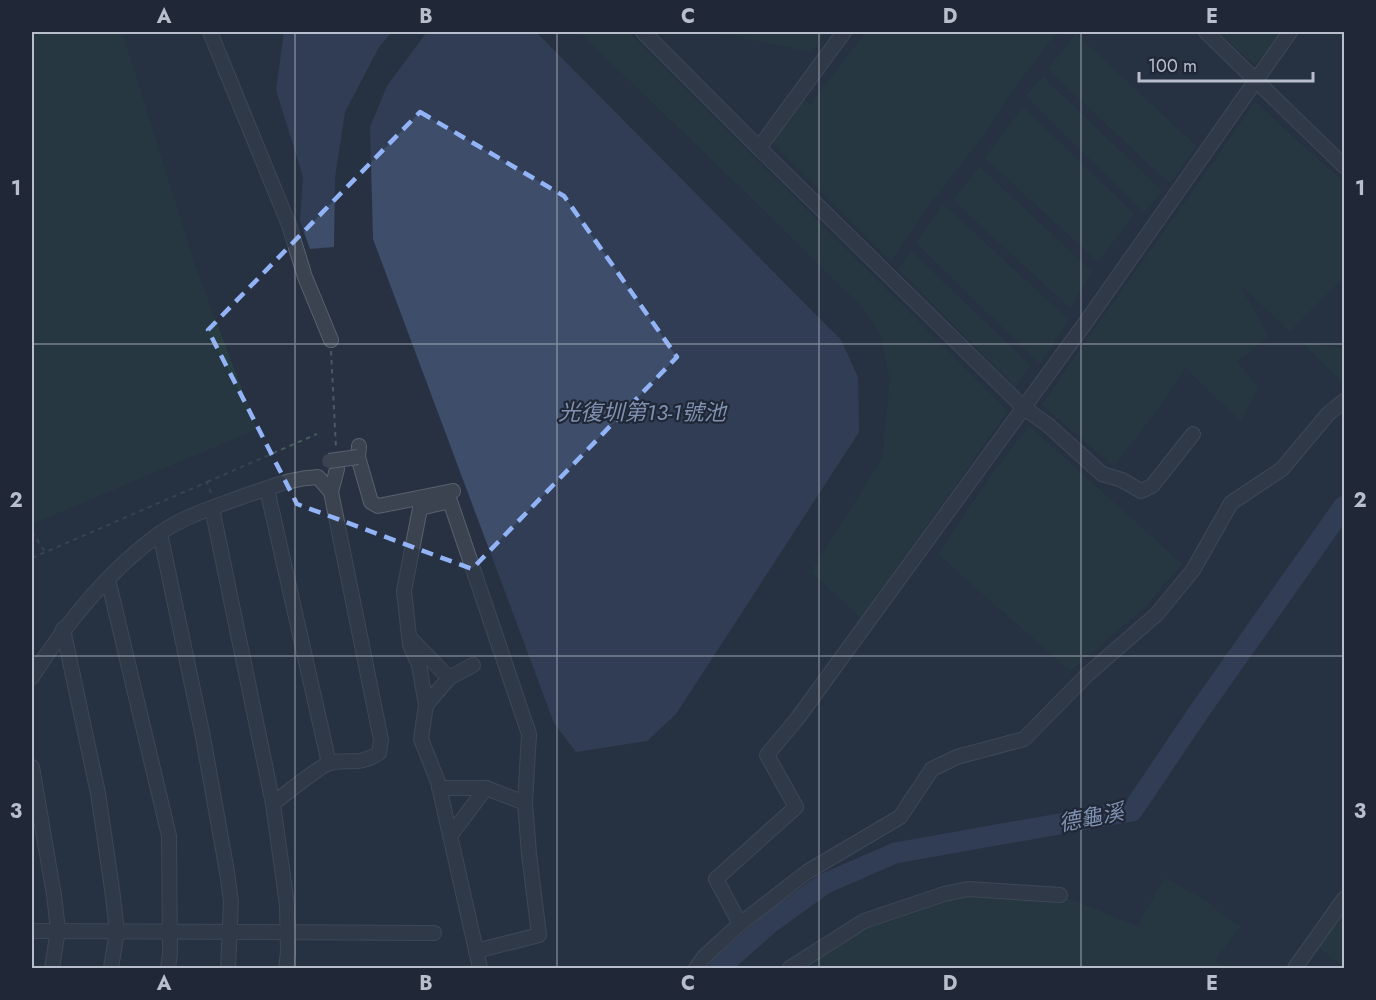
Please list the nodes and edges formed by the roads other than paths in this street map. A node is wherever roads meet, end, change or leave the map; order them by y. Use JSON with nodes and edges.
{"nodes":[{"id":1,"x":210,"y":32,"type":"edge"},
{"id":2,"x":643,"y":32,"type":"edge"},
{"id":3,"x":844,"y":32,"type":"edge"},
{"id":4,"x":1206,"y":32,"type":"edge"},
{"id":5,"x":1290,"y":32,"type":"edge"},
{"id":6,"x":1256,"y":79,"type":"junction"},
{"id":7,"x":759,"y":148,"type":"junction"},
{"id":8,"x":1344,"y":166,"type":"edge"},
{"id":9,"x":330,"y":339,"type":"road end"},
{"id":10,"x":1344,"y":401,"type":"edge"},
{"id":11,"x":1024,"y":408,"type":"junction"},
{"id":12,"x":1193,"y":434,"type":"dead end"},
{"id":13,"x":267,"y":489,"type":"junction"},
{"id":14,"x":453,"y":491,"type":"dead end"},
{"id":15,"x":332,"y":492,"type":"junction"},
{"id":16,"x":421,"y":503,"type":"junction"},
{"id":17,"x":212,"y":508,"type":"junction"},
{"id":18,"x":160,"y":533,"type":"junction"},
{"id":19,"x":108,"y":579,"type":"junction"},
{"id":20,"x":63,"y":629,"type":"junction"},
{"id":21,"x":409,"y":638,"type":"junction"},
{"id":22,"x":473,"y":665,"type":"dead end"},
{"id":23,"x":32,"y":677,"type":"edge"},
{"id":24,"x":450,"y":678,"type":"junction"},
{"id":25,"x":426,"y":705,"type":"junction"},
{"id":26,"x":329,"y":763,"type":"junction"},
{"id":27,"x":32,"y":767,"type":"edge"},
{"id":28,"x":439,"y":788,"type":"junction"},
{"id":29,"x":486,"y":788,"type":"junction"},
{"id":30,"x":525,"y":803,"type":"junction"},
{"id":31,"x":273,"y":804,"type":"junction"},
{"id":32,"x":450,"y":836,"type":"junction"},
{"id":33,"x":1060,"y":895,"type":"dead end"},
{"id":34,"x":1344,"y":898,"type":"edge"},
{"id":35,"x":740,"y":924,"type":"junction"},
{"id":36,"x":32,"y":930,"type":"edge"},
{"id":37,"x":58,"y":930,"type":"junction"},
{"id":38,"x":117,"y":931,"type":"junction"},
{"id":39,"x":170,"y":932,"type":"junction"},
{"id":40,"x":229,"y":932,"type":"junction"},
{"id":41,"x":286,"y":932,"type":"junction"},
{"id":42,"x":435,"y":933,"type":"dead end"},
{"id":43,"x":476,"y":951,"type":"junction"},
{"id":44,"x":52,"y":969,"type":"edge"},
{"id":45,"x":111,"y":969,"type":"edge"},
{"id":46,"x":168,"y":969,"type":"edge"},
{"id":47,"x":228,"y":969,"type":"edge"},
{"id":48,"x":286,"y":969,"type":"edge"},
{"id":49,"x":480,"y":969,"type":"edge"},
{"id":50,"x":696,"y":969,"type":"edge"},
{"id":51,"x":790,"y":969,"type":"edge"},
{"id":52,"x":1295,"y":969,"type":"edge"}],
"edges":[{"from":1,"to":9,"type":"street"},
{"from":2,"to":7,"type":"street"},
{"from":3,"to":7,"type":"street"},
{"from":4,"to":6,"type":"street"},
{"from":5,"to":6,"type":"street"},
{"from":6,"to":8,"type":"street"},
{"from":6,"to":11,"type":"street"},
{"from":7,"to":11,"type":"street"},
{"from":10,"to":35,"type":"street"},
{"from":11,"to":12,"type":"street"},
{"from":11,"to":35,"type":"street"},
{"from":13,"to":15,"type":"street"},
{"from":13,"to":17,"type":"street"},
{"from":13,"to":26,"type":"street"},
{"from":14,"to":16,"type":"street"},
{"from":15,"to":16,"type":"street","bridge":true},
{"from":15,"to":26,"type":"street"},
{"from":16,"to":21,"type":"street"},
{"from":16,"to":30,"type":"street"},
{"from":17,"to":18,"type":"street"},
{"from":17,"to":31,"type":"street"},
{"from":18,"to":19,"type":"street"},
{"from":18,"to":40,"type":"street"},
{"from":19,"to":20,"type":"street"},
{"from":19,"to":39,"type":"street"},
{"from":20,"to":23,"type":"street"},
{"from":20,"to":38,"type":"street"},
{"from":21,"to":24,"type":"street"},
{"from":21,"to":25,"type":"street"},
{"from":22,"to":24,"type":"street"},
{"from":24,"to":25,"type":"street"},
{"from":25,"to":28,"type":"street"},
{"from":26,"to":31,"type":"street"},
{"from":27,"to":37,"type":"street"},
{"from":28,"to":29,"type":"street"},
{"from":28,"to":32,"type":"street"},
{"from":29,"to":30,"type":"street"},
{"from":29,"to":32,"type":"street"},
{"from":30,"to":43,"type":"street"},
{"from":31,"to":41,"type":"street"},
{"from":32,"to":43,"type":"street"},
{"from":33,"to":51,"type":"street"},
{"from":34,"to":52,"type":"street"},
{"from":35,"to":50,"type":"street"},
{"from":36,"to":37,"type":"street"},
{"from":37,"to":38,"type":"street"},
{"from":37,"to":44,"type":"street"},
{"from":38,"to":39,"type":"street"},
{"from":38,"to":45,"type":"street"},
{"from":39,"to":40,"type":"street"},
{"from":39,"to":46,"type":"street"},
{"from":40,"to":41,"type":"street"},
{"from":40,"to":47,"type":"street"},
{"from":41,"to":42,"type":"street"},
{"from":41,"to":48,"type":"street"},
{"from":43,"to":49,"type":"street"}]}
